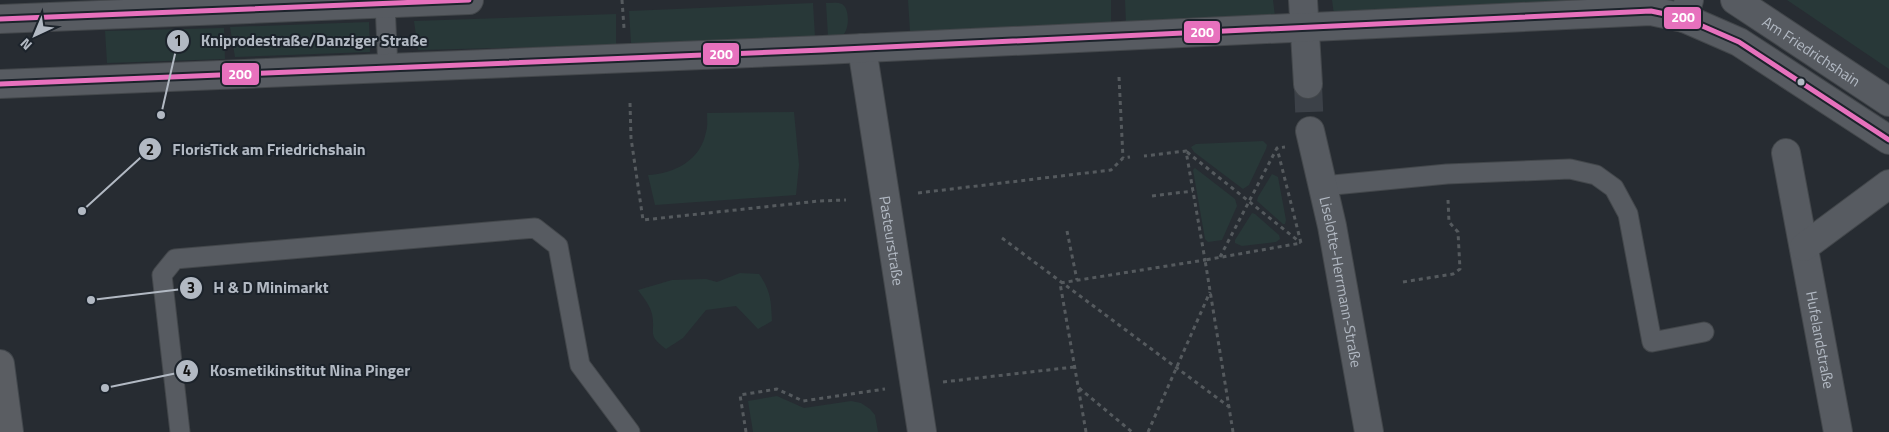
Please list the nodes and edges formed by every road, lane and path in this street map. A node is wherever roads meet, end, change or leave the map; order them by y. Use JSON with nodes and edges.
{"nodes":[{"id":1,"x":468,"y":0,"type":"edge"},
{"id":2,"x":1303,"y":0,"type":"edge"},
{"id":3,"x":1735,"y":0,"type":"edge"},
{"id":4,"x":385,"y":4,"type":"junction"},
{"id":5,"x":1686,"y":9,"type":"edge"},
{"id":6,"x":0,"y":18,"type":"edge"},
{"id":7,"x":1305,"y":28,"type":"junction"},
{"id":8,"x":862,"y":48,"type":"junction"},
{"id":9,"x":388,"y":68,"type":"junction"},
{"id":10,"x":1118,"y":78,"type":"dead end"},
{"id":11,"x":0,"y":84,"type":"edge"},
{"id":12,"x":1308,"y":84,"type":"tunnel mouth"},
{"id":13,"x":630,"y":102,"type":"dead end"},
{"id":14,"x":1889,"y":102,"type":"edge"},
{"id":15,"x":1311,"y":138,"type":"joint"},
{"id":16,"x":1889,"y":140,"type":"edge"},
{"id":17,"x":1277,"y":148,"type":"junction"},
{"id":18,"x":1186,"y":151,"type":"junction"},
{"id":19,"x":1786,"y":153,"type":"dead end"},
{"id":20,"x":1144,"y":156,"type":"dead end"},
{"id":21,"x":1123,"y":158,"type":"junction"},
{"id":22,"x":1130,"y":158,"type":"dead end"},
{"id":23,"x":1447,"y":174,"type":"junction"},
{"id":24,"x":1889,"y":184,"type":"edge"},
{"id":25,"x":1323,"y":186,"type":"junction"},
{"id":26,"x":1193,"y":191,"type":"junction"},
{"id":27,"x":918,"y":192,"type":"dead end"},
{"id":28,"x":1152,"y":196,"type":"dead end"},
{"id":29,"x":846,"y":200,"type":"dead end"},
{"id":30,"x":1248,"y":201,"type":"junction"},
{"id":31,"x":1068,"y":231,"type":"dead end"},
{"id":32,"x":1002,"y":238,"type":"dead end"},
{"id":33,"x":1301,"y":243,"type":"junction"},
{"id":34,"x":1804,"y":247,"type":"junction"},
{"id":35,"x":1220,"y":257,"type":"junction"},
{"id":36,"x":1205,"y":260,"type":"junction"},
{"id":37,"x":1077,"y":280,"type":"junction"},
{"id":38,"x":1403,"y":282,"type":"dead end"},
{"id":39,"x":1060,"y":283,"type":"junction"},
{"id":40,"x":1210,"y":291,"type":"junction"},
{"id":41,"x":1704,"y":332,"type":"dead end"},
{"id":42,"x":0,"y":364,"type":"edge"},
{"id":43,"x":1074,"y":367,"type":"junction"},
{"id":44,"x":1176,"y":368,"type":"junction"},
{"id":45,"x":951,"y":380,"type":"dead end"},
{"id":46,"x":1078,"y":387,"type":"junction"},
{"id":47,"x":878,"y":390,"type":"dead end"},
{"id":48,"x":1228,"y":406,"type":"junction"},
{"id":49,"x":9,"y":432,"type":"edge"},
{"id":50,"x":180,"y":432,"type":"edge"},
{"id":51,"x":630,"y":432,"type":"edge"},
{"id":52,"x":746,"y":432,"type":"edge"},
{"id":53,"x":922,"y":432,"type":"edge"},
{"id":54,"x":1086,"y":432,"type":"edge"},
{"id":55,"x":1132,"y":432,"type":"edge"},
{"id":56,"x":1148,"y":432,"type":"edge"},
{"id":57,"x":1233,"y":432,"type":"edge"},
{"id":58,"x":1369,"y":432,"type":"edge"},
{"id":59,"x":1838,"y":432,"type":"edge"}],
"edges":[{"from":1,"to":4,"type":"street"},
{"from":2,"to":7,"type":"street"},
{"from":3,"to":14,"type":"street","name":"Am Friedrichshain"},
{"from":4,"to":6,"type":"street"},
{"from":4,"to":9,"type":"lane"},
{"from":5,"to":7,"type":"street"},
{"from":5,"to":16,"type":"street"},
{"from":7,"to":8,"type":"street"},
{"from":7,"to":12,"type":"street"},
{"from":8,"to":9,"type":"street"},
{"from":8,"to":53,"type":"street","name":"Pasteurstraße"},
{"from":9,"to":11,"type":"street"},
{"from":10,"to":21,"type":"path"},
{"from":13,"to":29,"type":"path"},
{"from":15,"to":17,"type":"path"},
{"from":15,"to":25,"type":"street","name":"Liselotte-Herrmann-Straße"},
{"from":17,"to":30,"type":"path"},
{"from":17,"to":33,"type":"path"},
{"from":18,"to":20,"type":"path"},
{"from":18,"to":26,"type":"path"},
{"from":18,"to":30,"type":"path"},
{"from":19,"to":34,"type":"street","name":"Hufelandstraße"},
{"from":21,"to":22,"type":"path"},
{"from":21,"to":27,"type":"path"},
{"from":23,"to":25,"type":"lane"},
{"from":23,"to":38,"type":"path"},
{"from":23,"to":41,"type":"lane"},
{"from":24,"to":34,"type":"street"},
{"from":25,"to":58,"type":"street","name":"Liselotte-Herrmann-Straße"},
{"from":26,"to":28,"type":"path"},
{"from":26,"to":36,"type":"path"},
{"from":30,"to":33,"type":"path"},
{"from":30,"to":35,"type":"path"},
{"from":31,"to":37,"type":"path"},
{"from":32,"to":39,"type":"path"},
{"from":33,"to":35,"type":"path"},
{"from":34,"to":59,"type":"street","name":"Hufelandstraße"},
{"from":35,"to":36,"type":"path"},
{"from":36,"to":37,"type":"path"},
{"from":36,"to":40,"type":"path"},
{"from":37,"to":39,"type":"path"},
{"from":39,"to":43,"type":"path"},
{"from":39,"to":44,"type":"path"},
{"from":40,"to":44,"type":"path"},
{"from":40,"to":48,"type":"path"},
{"from":42,"to":49,"type":"main road"},
{"from":43,"to":45,"type":"path"},
{"from":43,"to":46,"type":"path"},
{"from":44,"to":48,"type":"path"},
{"from":44,"to":56,"type":"path"},
{"from":46,"to":54,"type":"path"},
{"from":46,"to":55,"type":"path"},
{"from":47,"to":52,"type":"path"},
{"from":48,"to":57,"type":"path"},
{"from":50,"to":51,"type":"lane"}]}
